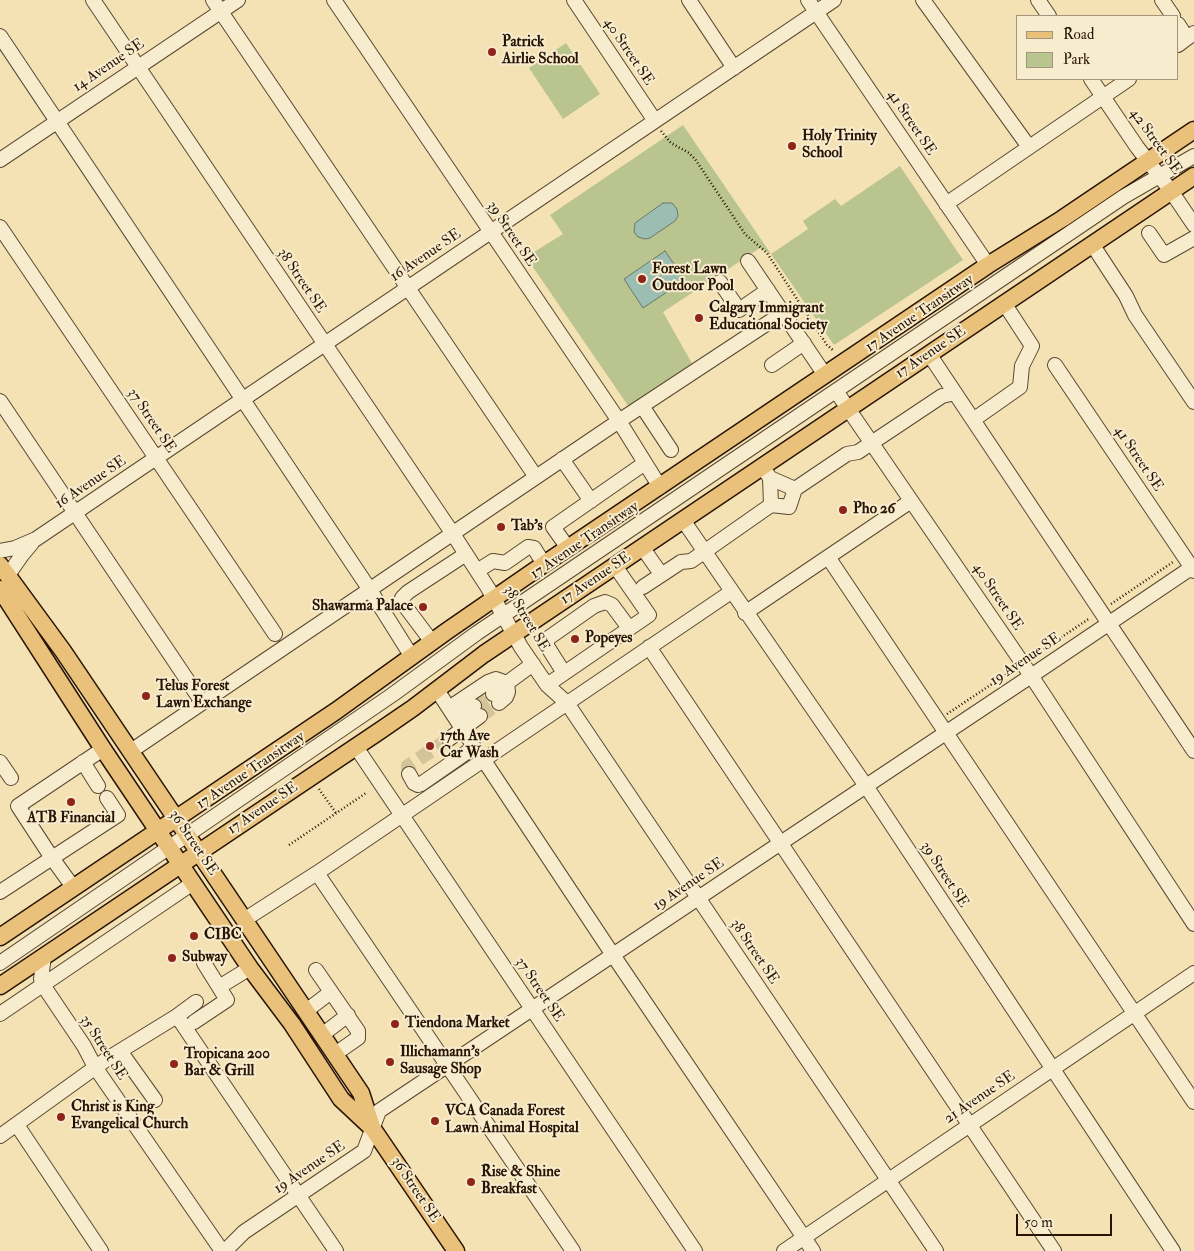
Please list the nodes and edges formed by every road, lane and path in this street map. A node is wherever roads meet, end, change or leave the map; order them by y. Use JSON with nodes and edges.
{"nodes":[{"id":1,"x":93,"y":0,"type":"edge"},
{"id":2,"x":238,"y":0,"type":"edge"},
{"id":3,"x":334,"y":0,"type":"edge"},
{"id":4,"x":574,"y":0,"type":"edge"},
{"id":5,"x":689,"y":0,"type":"edge"},
{"id":6,"x":808,"y":0,"type":"edge"},
{"id":7,"x":834,"y":0,"type":"edge"},
{"id":8,"x":923,"y":0,"type":"edge"},
{"id":9,"x":1038,"y":0,"type":"edge"},
{"id":10,"x":1162,"y":0,"type":"edge"},
{"id":11,"x":216,"y":6,"type":"edge"},
{"id":12,"x":816,"y":12,"type":"junction"},
{"id":13,"x":1048,"y":15,"type":"edge"},
{"id":14,"x":1172,"y":15,"type":"edge"},
{"id":15,"x":1179,"y":26,"type":"edge"},
{"id":16,"x":0,"y":36,"type":"edge"},
{"id":17,"x":1186,"y":39,"type":"edge"},
{"id":18,"x":137,"y":67,"type":"junction"},
{"id":19,"x":734,"y":68,"type":"junction"},
{"id":20,"x":1092,"y":80,"type":"edge"},
{"id":21,"x":1128,"y":80,"type":"edge"},
{"id":22,"x":1103,"y":97,"type":"junction"},
{"id":23,"x":58,"y":121,"type":"junction"},
{"id":24,"x":655,"y":121,"type":"junction"},
{"id":25,"x":1194,"y":130,"type":"edge"},
{"id":26,"x":1029,"y":147,"type":"junction"},
{"id":27,"x":1194,"y":156,"type":"edge"},
{"id":28,"x":0,"y":160,"type":"edge"},
{"id":29,"x":1147,"y":162,"type":"junction"},
{"id":30,"x":1159,"y":176,"type":"junction"},
{"id":31,"x":1194,"y":176,"type":"edge"},
{"id":32,"x":1171,"y":191,"type":"junction"},
{"id":33,"x":946,"y":204,"type":"junction"},
{"id":34,"x":1194,"y":225,"type":"edge"},
{"id":35,"x":0,"y":227,"type":"edge"},
{"id":36,"x":490,"y":232,"type":"junction"},
{"id":37,"x":1149,"y":233,"type":"dead end"},
{"id":38,"x":1194,"y":238,"type":"edge"},
{"id":39,"x":1092,"y":244,"type":"junction"},
{"id":40,"x":748,"y":261,"type":"dead end"},
{"id":41,"x":988,"y":265,"type":"junction"},
{"id":42,"x":720,"y":282,"type":"dead end"},
{"id":43,"x":409,"y":287,"type":"junction"},
{"id":44,"x":768,"y":290,"type":"junction"},
{"id":45,"x":1004,"y":303,"type":"junction"},
{"id":46,"x":783,"y":313,"type":"junction"},
{"id":47,"x":804,"y":343,"type":"junction"},
{"id":48,"x":324,"y":345,"type":"junction"},
{"id":49,"x":834,"y":351,"type":"dead end"},
{"id":50,"x":929,"y":354,"type":"junction"},
{"id":51,"x":772,"y":365,"type":"dead end"},
{"id":52,"x":1055,"y":365,"type":"dead end"},
{"id":53,"x":825,"y":375,"type":"junction"},
{"id":54,"x":836,"y":391,"type":"junction"},
{"id":55,"x":955,"y":393,"type":"junction"},
{"id":56,"x":242,"y":400,"type":"junction"},
{"id":57,"x":0,"y":401,"type":"edge"},
{"id":58,"x":1194,"y":402,"type":"edge"},
{"id":59,"x":642,"y":406,"type":"junction"},
{"id":60,"x":848,"y":409,"type":"junction"},
{"id":61,"x":973,"y":420,"type":"junction"},
{"id":62,"x":618,"y":421,"type":"junction"},
{"id":63,"x":871,"y":443,"type":"junction"},
{"id":64,"x":671,"y":450,"type":"dead end"},
{"id":65,"x":156,"y":458,"type":"junction"},
{"id":66,"x":562,"y":459,"type":"junction"},
{"id":67,"x":645,"y":463,"type":"junction"},
{"id":68,"x":766,"y":472,"type":"junction"},
{"id":69,"x":536,"y":477,"type":"junction"},
{"id":70,"x":660,"y":487,"type":"junction"},
{"id":71,"x":794,"y":489,"type":"junction"},
{"id":72,"x":591,"y":501,"type":"junction"},
{"id":73,"x":911,"y":501,"type":"junction"},
{"id":74,"x":771,"y":505,"type":"junction"},
{"id":75,"x":75,"y":513,"type":"junction"},
{"id":76,"x":683,"y":520,"type":"junction"},
{"id":77,"x":453,"y":534,"type":"junction"},
{"id":78,"x":36,"y":539,"type":"junction"},
{"id":79,"x":642,"y":547,"type":"junction"},
{"id":80,"x":568,"y":548,"type":"junction"},
{"id":81,"x":0,"y":551,"type":"edge"},
{"id":82,"x":704,"y":552,"type":"junction"},
{"id":83,"x":466,"y":554,"type":"junction"},
{"id":84,"x":828,"y":557,"type":"junction"},
{"id":85,"x":544,"y":564,"type":"junction"},
{"id":86,"x":615,"y":566,"type":"junction"},
{"id":87,"x":1193,"y":568,"type":"edge"},
{"id":88,"x":477,"y":571,"type":"junction"},
{"id":89,"x":661,"y":574,"type":"junction"},
{"id":90,"x":3,"y":576,"type":"edge"},
{"id":91,"x":643,"y":587,"type":"dead end"},
{"id":92,"x":370,"y":590,"type":"junction"},
{"id":93,"x":731,"y":592,"type":"junction"},
{"id":94,"x":494,"y":598,"type":"junction"},
{"id":95,"x":745,"y":613,"type":"junction"},
{"id":96,"x":504,"y":615,"type":"junction"},
{"id":97,"x":1108,"y":624,"type":"junction"},
{"id":98,"x":629,"y":628,"type":"junction"},
{"id":99,"x":274,"y":634,"type":"dead end"},
{"id":100,"x":514,"y":634,"type":"junction"},
{"id":101,"x":432,"y":642,"type":"junction"},
{"id":102,"x":649,"y":647,"type":"junction"},
{"id":103,"x":412,"y":656,"type":"junction"},
{"id":104,"x":533,"y":664,"type":"junction"},
{"id":105,"x":564,"y":673,"type":"junction"},
{"id":106,"x":1031,"y":676,"type":"junction"},
{"id":107,"x":507,"y":683,"type":"junction"},
{"id":108,"x":547,"y":685,"type":"junction"},
{"id":109,"x":436,"y":690,"type":"junction"},
{"id":110,"x":496,"y":699,"type":"tunnel mouth"},
{"id":111,"x":202,"y":702,"type":"junction"},
{"id":112,"x":567,"y":703,"type":"junction"},
{"id":113,"x":477,"y":711,"type":"tunnel mouth"},
{"id":114,"x":456,"y":718,"type":"junction"},
{"id":115,"x":946,"y":733,"type":"junction"},
{"id":116,"x":448,"y":739,"type":"tunnel mouth"},
{"id":117,"x":356,"y":747,"type":"junction"},
{"id":118,"x":103,"y":749,"type":"junction"},
{"id":119,"x":131,"y":751,"type":"junction"},
{"id":120,"x":1194,"y":751,"type":"edge"},
{"id":121,"x":483,"y":759,"type":"junction"},
{"id":122,"x":0,"y":762,"type":"edge"},
{"id":123,"x":83,"y":762,"type":"junction"},
{"id":124,"x":409,"y":774,"type":"dead end"},
{"id":125,"x":11,"y":778,"type":"dead end"},
{"id":126,"x":866,"y":786,"type":"junction"},
{"id":127,"x":319,"y":789,"type":"dead end"},
{"id":128,"x":366,"y":793,"type":"dead end"},
{"id":129,"x":336,"y":806,"type":"dead end"},
{"id":130,"x":332,"y":808,"type":"junction"},
{"id":131,"x":336,"y":814,"type":"junction"},
{"id":132,"x":402,"y":815,"type":"junction"},
{"id":133,"x":176,"y":818,"type":"junction"},
{"id":134,"x":158,"y":830,"type":"junction"},
{"id":135,"x":187,"y":835,"type":"junction"},
{"id":136,"x":781,"y":843,"type":"junction"},
{"id":137,"x":289,"y":845,"type":"dead end"},
{"id":138,"x":170,"y":848,"type":"junction"},
{"id":139,"x":199,"y":852,"type":"junction"},
{"id":140,"x":52,"y":858,"type":"junction"},
{"id":141,"x":180,"y":864,"type":"junction"},
{"id":142,"x":317,"y":873,"type":"junction"},
{"id":143,"x":193,"y":883,"type":"junction"},
{"id":144,"x":73,"y":888,"type":"junction"},
{"id":145,"x":0,"y":892,"type":"edge"},
{"id":146,"x":699,"y":898,"type":"junction"},
{"id":147,"x":244,"y":920,"type":"junction"},
{"id":148,"x":1194,"y":924,"type":"edge"},
{"id":149,"x":0,"y":937,"type":"edge"},
{"id":150,"x":613,"y":955,"type":"junction"},
{"id":151,"x":44,"y":956,"type":"junction"},
{"id":152,"x":0,"y":962,"type":"edge"},
{"id":153,"x":204,"y":963,"type":"dead end"},
{"id":154,"x":250,"y":968,"type":"junction"},
{"id":155,"x":316,"y":970,"type":"dead end"},
{"id":156,"x":1194,"y":973,"type":"edge"},
{"id":157,"x":43,"y":985,"type":"junction"},
{"id":158,"x":0,"y":986,"type":"edge"},
{"id":159,"x":219,"y":987,"type":"junction"},
{"id":160,"x":331,"y":992,"type":"junction"},
{"id":161,"x":196,"y":1002,"type":"dead end"},
{"id":162,"x":532,"y":1009,"type":"junction"},
{"id":163,"x":306,"y":1012,"type":"junction"},
{"id":164,"x":1134,"y":1013,"type":"junction"},
{"id":165,"x":0,"y":1014,"type":"edge"},
{"id":166,"x":348,"y":1015,"type":"junction"},
{"id":167,"x":177,"y":1016,"type":"junction"},
{"id":168,"x":194,"y":1022,"type":"dead end"},
{"id":169,"x":322,"y":1035,"type":"junction"},
{"id":170,"x":120,"y":1050,"type":"junction"},
{"id":171,"x":335,"y":1054,"type":"junction"},
{"id":172,"x":448,"y":1066,"type":"junction"},
{"id":173,"x":95,"y":1068,"type":"junction"},
{"id":174,"x":1052,"y":1069,"type":"junction"},
{"id":175,"x":155,"y":1100,"type":"dead end"},
{"id":176,"x":1194,"y":1102,"type":"edge"},
{"id":177,"x":970,"y":1124,"type":"junction"},
{"id":178,"x":17,"y":1125,"type":"junction"},
{"id":179,"x":373,"y":1129,"type":"junction"},
{"id":180,"x":0,"y":1136,"type":"edge"},
{"id":181,"x":888,"y":1180,"type":"junction"},
{"id":182,"x":299,"y":1195,"type":"junction"},
{"id":183,"x":804,"y":1238,"type":"junction"},
{"id":184,"x":101,"y":1251,"type":"edge"},
{"id":185,"x":223,"y":1251,"type":"edge"},
{"id":186,"x":336,"y":1251,"type":"edge"},
{"id":187,"x":456,"y":1251,"type":"edge"},
{"id":188,"x":573,"y":1251,"type":"edge"},
{"id":189,"x":695,"y":1251,"type":"edge"},
{"id":190,"x":784,"y":1251,"type":"edge"},
{"id":191,"x":813,"y":1251,"type":"edge"},
{"id":192,"x":936,"y":1251,"type":"edge"},
{"id":193,"x":1054,"y":1251,"type":"edge"},
{"id":194,"x":1173,"y":1251,"type":"edge"}],
"edges":[{"from":1,"to":18,"type":"street","name":"38 Street SE"},
{"from":2,"to":11,"type":"street","name":"14 Avenue SE"},
{"from":3,"to":36,"type":"street","name":"39 Street SE"},
{"from":4,"to":24,"type":"street","name":"40 Street SE"},
{"from":5,"to":19,"type":"street"},
{"from":6,"to":12,"type":"street","name":"41 Street SE"},
{"from":7,"to":12,"type":"street","name":"16 Avenue SE"},
{"from":8,"to":26,"type":"street"},
{"from":9,"to":13,"type":"street"},
{"from":10,"to":14,"type":"street"},
{"from":11,"to":18,"type":"street","name":"14 Avenue SE"},
{"from":11,"to":43,"type":"street"},
{"from":12,"to":19,"type":"street","name":"16 Avenue SE"},
{"from":12,"to":33,"type":"street","name":"41 Street SE"},
{"from":15,"to":17,"type":"street"},
{"from":16,"to":23,"type":"street"},
{"from":18,"to":23,"type":"street","name":"14 Avenue SE"},
{"from":18,"to":48,"type":"street","name":"38 Street SE"},
{"from":19,"to":24,"type":"street","name":"16 Avenue SE"},
{"from":20,"to":22,"type":"street","name":"42 Street SE"},
{"from":21,"to":22,"type":"street"},
{"from":22,"to":26,"type":"street"},
{"from":22,"to":29,"type":"street","name":"42 Street SE"},
{"from":23,"to":28,"type":"street","name":"14 Avenue SE"},
{"from":23,"to":56,"type":"street"},
{"from":24,"to":36,"type":"street","name":"16 Avenue SE"},
{"from":24,"to":49,"type":"path"},
{"from":25,"to":29,"type":"main road"},
{"from":26,"to":33,"type":"street"},
{"from":27,"to":30,"type":"street","name":"17 Avenue Transitway"},
{"from":29,"to":30,"type":"street","name":"42 Street SE"},
{"from":29,"to":41,"type":"main road"},
{"from":30,"to":32,"type":"street","name":"42 Street SE"},
{"from":30,"to":54,"type":"street","name":"17 Avenue Transitway"},
{"from":31,"to":32,"type":"main road","name":"17 Avenue SE"},
{"from":32,"to":34,"type":"street","name":"42 Street SE"},
{"from":32,"to":39,"type":"main road","name":"17 Avenue SE"},
{"from":33,"to":41,"type":"street","name":"41 Street SE"},
{"from":35,"to":65,"type":"street","name":"37 Street SE"},
{"from":36,"to":43,"type":"street","name":"16 Avenue SE"},
{"from":36,"to":62,"type":"street","name":"39 Street SE"},
{"from":37,"to":38,"type":"street"},
{"from":39,"to":45,"type":"main road","name":"17 Avenue SE"},
{"from":39,"to":58,"type":"street"},
{"from":40,"to":44,"type":"street"},
{"from":41,"to":53,"type":"main road"},
{"from":42,"to":44,"type":"street"},
{"from":43,"to":48,"type":"street","name":"16 Avenue SE"},
{"from":43,"to":69,"type":"street"},
{"from":44,"to":46,"type":"street"},
{"from":45,"to":50,"type":"main road","name":"17 Avenue SE"},
{"from":45,"to":61,"type":"street"},
{"from":46,"to":47,"type":"street"},
{"from":46,"to":59,"type":"street"},
{"from":47,"to":51,"type":"street"},
{"from":47,"to":53,"type":"street"},
{"from":48,"to":56,"type":"street","name":"16 Avenue SE"},
{"from":48,"to":77,"type":"street","name":"38 Street SE"},
{"from":50,"to":55,"type":"street"},
{"from":50,"to":60,"type":"main road","name":"17 Avenue SE"},
{"from":52,"to":87,"type":"street","name":"41 Street SE"},
{"from":53,"to":70,"type":"main road"},
{"from":54,"to":60,"type":"street","name":"40 Street SE"},
{"from":54,"to":96,"type":"street","name":"17 Avenue Transitway"},
{"from":55,"to":61,"type":"street"},
{"from":55,"to":63,"type":"street"},
{"from":56,"to":65,"type":"street","name":"16 Avenue SE"},
{"from":56,"to":92,"type":"street"},
{"from":57,"to":75,"type":"street"},
{"from":59,"to":62,"type":"street"},
{"from":59,"to":64,"type":"street"},
{"from":60,"to":63,"type":"street","name":"40 Street SE"},
{"from":60,"to":68,"type":"main road","name":"17 Avenue SE"},
{"from":61,"to":97,"type":"street"},
{"from":62,"to":66,"type":"street"},
{"from":62,"to":67,"type":"street","name":"39 Street SE"},
{"from":63,"to":71,"type":"street"},
{"from":63,"to":73,"type":"street","name":"40 Street SE"},
{"from":65,"to":75,"type":"street","name":"16 Avenue SE"},
{"from":65,"to":99,"type":"street","name":"37 Street SE"},
{"from":66,"to":69,"type":"street"},
{"from":66,"to":72,"type":"street"},
{"from":67,"to":70,"type":"street","name":"39 Street SE"},
{"from":67,"to":72,"type":"street"},
{"from":68,"to":71,"type":"street"},
{"from":68,"to":74,"type":"street"},
{"from":68,"to":76,"type":"main road","name":"17 Avenue SE"},
{"from":69,"to":77,"type":"street"},
{"from":70,"to":80,"type":"main road"},
{"from":71,"to":74,"type":"street"},
{"from":72,"to":80,"type":"street"},
{"from":73,"to":84,"type":"street"},
{"from":73,"to":106,"type":"street","name":"40 Street SE"},
{"from":74,"to":82,"type":"street"},
{"from":75,"to":78,"type":"street","name":"16 Avenue SE"},
{"from":75,"to":111,"type":"street"},
{"from":76,"to":79,"type":"main road","name":"17 Avenue SE"},
{"from":76,"to":82,"type":"street","name":"39 Street SE"},
{"from":77,"to":83,"type":"street","name":"38 Street SE"},
{"from":77,"to":92,"type":"street"},
{"from":78,"to":81,"type":"street","name":"16 Avenue SE"},
{"from":78,"to":90,"type":"street","name":"16 Avenue SE"},
{"from":79,"to":86,"type":"main road","name":"17 Avenue SE"},
{"from":79,"to":89,"type":"street"},
{"from":80,"to":85,"type":"main road"},
{"from":82,"to":89,"type":"street"},
{"from":82,"to":93,"type":"street","name":"39 Street SE"},
{"from":83,"to":88,"type":"street","name":"38 Street SE"},
{"from":83,"to":101,"type":"street"},
{"from":84,"to":95,"type":"street"},
{"from":84,"to":115,"type":"street"},
{"from":85,"to":88,"type":"street"},
{"from":85,"to":94,"type":"main road"},
{"from":86,"to":98,"type":"street"},
{"from":86,"to":100,"type":"main road","name":"17 Avenue SE"},
{"from":87,"to":97,"type":"street","name":"19 Avenue SE"},
{"from":88,"to":94,"type":"street","name":"38 Street SE"},
{"from":89,"to":91,"type":"street"},
{"from":90,"to":118,"type":"main road","name":"36 Street SE"},
{"from":90,"to":119,"type":"main road","name":"36 Street SE"},
{"from":92,"to":103,"type":"street"},
{"from":92,"to":111,"type":"street"},
{"from":93,"to":95,"type":"street","name":"39 Street SE"},
{"from":93,"to":102,"type":"street"},
{"from":94,"to":96,"type":"street","name":"38 Street SE"},
{"from":94,"to":101,"type":"main road"},
{"from":95,"to":126,"type":"street","name":"39 Street SE"},
{"from":96,"to":100,"type":"street","name":"38 Street SE"},
{"from":96,"to":135,"type":"street","name":"17 Avenue Transitway"},
{"from":97,"to":106,"type":"street","name":"19 Avenue SE"},
{"from":97,"to":120,"type":"street"},
{"from":98,"to":105,"type":"street"},
{"from":98,"to":105,"type":"street"},
{"from":100,"to":104,"type":"street","name":"38 Street SE"},
{"from":100,"to":109,"type":"main road","name":"17 Avenue SE"},
{"from":101,"to":103,"type":"main road"},
{"from":102,"to":112,"type":"street"},
{"from":102,"to":136,"type":"street"},
{"from":103,"to":133,"type":"main road"},
{"from":104,"to":107,"type":"street"},
{"from":104,"to":108,"type":"street","name":"38 Street SE"},
{"from":105,"to":108,"type":"street"},
{"from":106,"to":115,"type":"street","name":"19 Avenue SE"},
{"from":106,"to":148,"type":"street","name":"40 Street SE"},
{"from":107,"to":110,"type":"street"},
{"from":107,"to":114,"type":"street"},
{"from":108,"to":112,"type":"street","name":"38 Street SE"},
{"from":109,"to":114,"type":"street"},
{"from":109,"to":117,"type":"main road","name":"17 Avenue SE"},
{"from":111,"to":119,"type":"street"},
{"from":112,"to":121,"type":"street"},
{"from":112,"to":146,"type":"street","name":"38 Street SE"},
{"from":113,"to":114,"type":"street"},
{"from":114,"to":116,"type":"street"},
{"from":114,"to":124,"type":"street"},
{"from":115,"to":126,"type":"street","name":"19 Avenue SE"},
{"from":115,"to":164,"type":"street"},
{"from":117,"to":132,"type":"street","name":"37 Street SE"},
{"from":117,"to":139,"type":"main road","name":"17 Avenue SE"},
{"from":118,"to":123,"type":"street"},
{"from":118,"to":134,"type":"main road","name":"36 Street SE"},
{"from":119,"to":133,"type":"main road","name":"36 Street SE"},
{"from":121,"to":132,"type":"street"},
{"from":121,"to":150,"type":"street"},
{"from":122,"to":125,"type":"street"},
{"from":123,"to":140,"type":"street"},
{"from":123,"to":140,"type":"street"},
{"from":126,"to":136,"type":"street","name":"19 Avenue SE"},
{"from":126,"to":174,"type":"street","name":"39 Street SE"},
{"from":127,"to":130,"type":"path"},
{"from":128,"to":131,"type":"path"},
{"from":129,"to":130,"type":"path"},
{"from":130,"to":131,"type":"path"},
{"from":131,"to":137,"type":"path"},
{"from":132,"to":142,"type":"street"},
{"from":132,"to":162,"type":"street","name":"37 Street SE"},
{"from":133,"to":134,"type":"main road"},
{"from":133,"to":135,"type":"main road","name":"36 Street SE"},
{"from":134,"to":138,"type":"main road","name":"36 Street SE"},
{"from":134,"to":144,"type":"main road"},
{"from":135,"to":138,"type":"street","name":"17 Avenue Transitway"},
{"from":135,"to":139,"type":"main road","name":"36 Street SE"},
{"from":136,"to":146,"type":"street","name":"19 Avenue SE"},
{"from":136,"to":177,"type":"street"},
{"from":138,"to":141,"type":"main road","name":"36 Street SE"},
{"from":138,"to":152,"type":"street","name":"17 Avenue Transitway"},
{"from":139,"to":141,"type":"main road","name":"17 Avenue SE"},
{"from":139,"to":147,"type":"main road","name":"36 Street SE"},
{"from":140,"to":144,"type":"street"},
{"from":140,"to":145,"type":"street"},
{"from":141,"to":143,"type":"main road","name":"36 Street SE"},
{"from":141,"to":151,"type":"main road","name":"17 Avenue SE"},
{"from":142,"to":147,"type":"street"},
{"from":142,"to":172,"type":"street"},
{"from":143,"to":154,"type":"main road","name":"36 Street SE"},
{"from":143,"to":157,"type":"street"},
{"from":144,"to":149,"type":"main road"},
{"from":146,"to":150,"type":"street","name":"19 Avenue SE"},
{"from":146,"to":181,"type":"street","name":"38 Street SE"},
{"from":147,"to":163,"type":"main road","name":"36 Street SE"},
{"from":150,"to":162,"type":"street","name":"19 Avenue SE"},
{"from":150,"to":183,"type":"street"},
{"from":151,"to":157,"type":"street"},
{"from":151,"to":158,"type":"main road","name":"17 Avenue SE"},
{"from":153,"to":159,"type":"street"},
{"from":154,"to":159,"type":"street"},
{"from":154,"to":179,"type":"main road","name":"36 Street SE"},
{"from":155,"to":160,"type":"street"},
{"from":156,"to":164,"type":"street","name":"21 Avenue SE"},
{"from":157,"to":165,"type":"street"},
{"from":157,"to":173,"type":"street","name":"35 Street SE"},
{"from":159,"to":168,"type":"street"},
{"from":160,"to":163,"type":"street"},
{"from":160,"to":166,"type":"street"},
{"from":161,"to":167,"type":"street"},
{"from":162,"to":172,"type":"street","name":"19 Avenue SE"},
{"from":162,"to":189,"type":"street","name":"37 Street SE"},
{"from":163,"to":169,"type":"main road","name":"36 Street SE"},
{"from":164,"to":174,"type":"street","name":"21 Avenue SE"},
{"from":164,"to":176,"type":"street"},
{"from":166,"to":169,"type":"street"},
{"from":166,"to":171,"type":"street"},
{"from":167,"to":170,"type":"street"},
{"from":167,"to":182,"type":"street"},
{"from":169,"to":171,"type":"main road","name":"36 Street SE"},
{"from":170,"to":173,"type":"street"},
{"from":170,"to":175,"type":"street"},
{"from":171,"to":179,"type":"main road","name":"36 Street SE"},
{"from":172,"to":179,"type":"street","name":"19 Avenue SE"},
{"from":172,"to":188,"type":"street"},
{"from":173,"to":178,"type":"street"},
{"from":173,"to":185,"type":"street","name":"35 Street SE"},
{"from":174,"to":177,"type":"street","name":"21 Avenue SE"},
{"from":174,"to":194,"type":"street","name":"39 Street SE"},
{"from":177,"to":181,"type":"street","name":"21 Avenue SE"},
{"from":177,"to":193,"type":"street"},
{"from":178,"to":180,"type":"street"},
{"from":178,"to":184,"type":"street"},
{"from":179,"to":182,"type":"street","name":"19 Avenue SE"},
{"from":179,"to":187,"type":"main road","name":"36 Street SE"},
{"from":181,"to":183,"type":"street","name":"21 Avenue SE"},
{"from":181,"to":192,"type":"street","name":"38 Street SE"},
{"from":182,"to":185,"type":"street","name":"19 Avenue SE"},
{"from":182,"to":186,"type":"street"},
{"from":183,"to":190,"type":"street","name":"21 Avenue SE"},
{"from":183,"to":191,"type":"street"}]}
